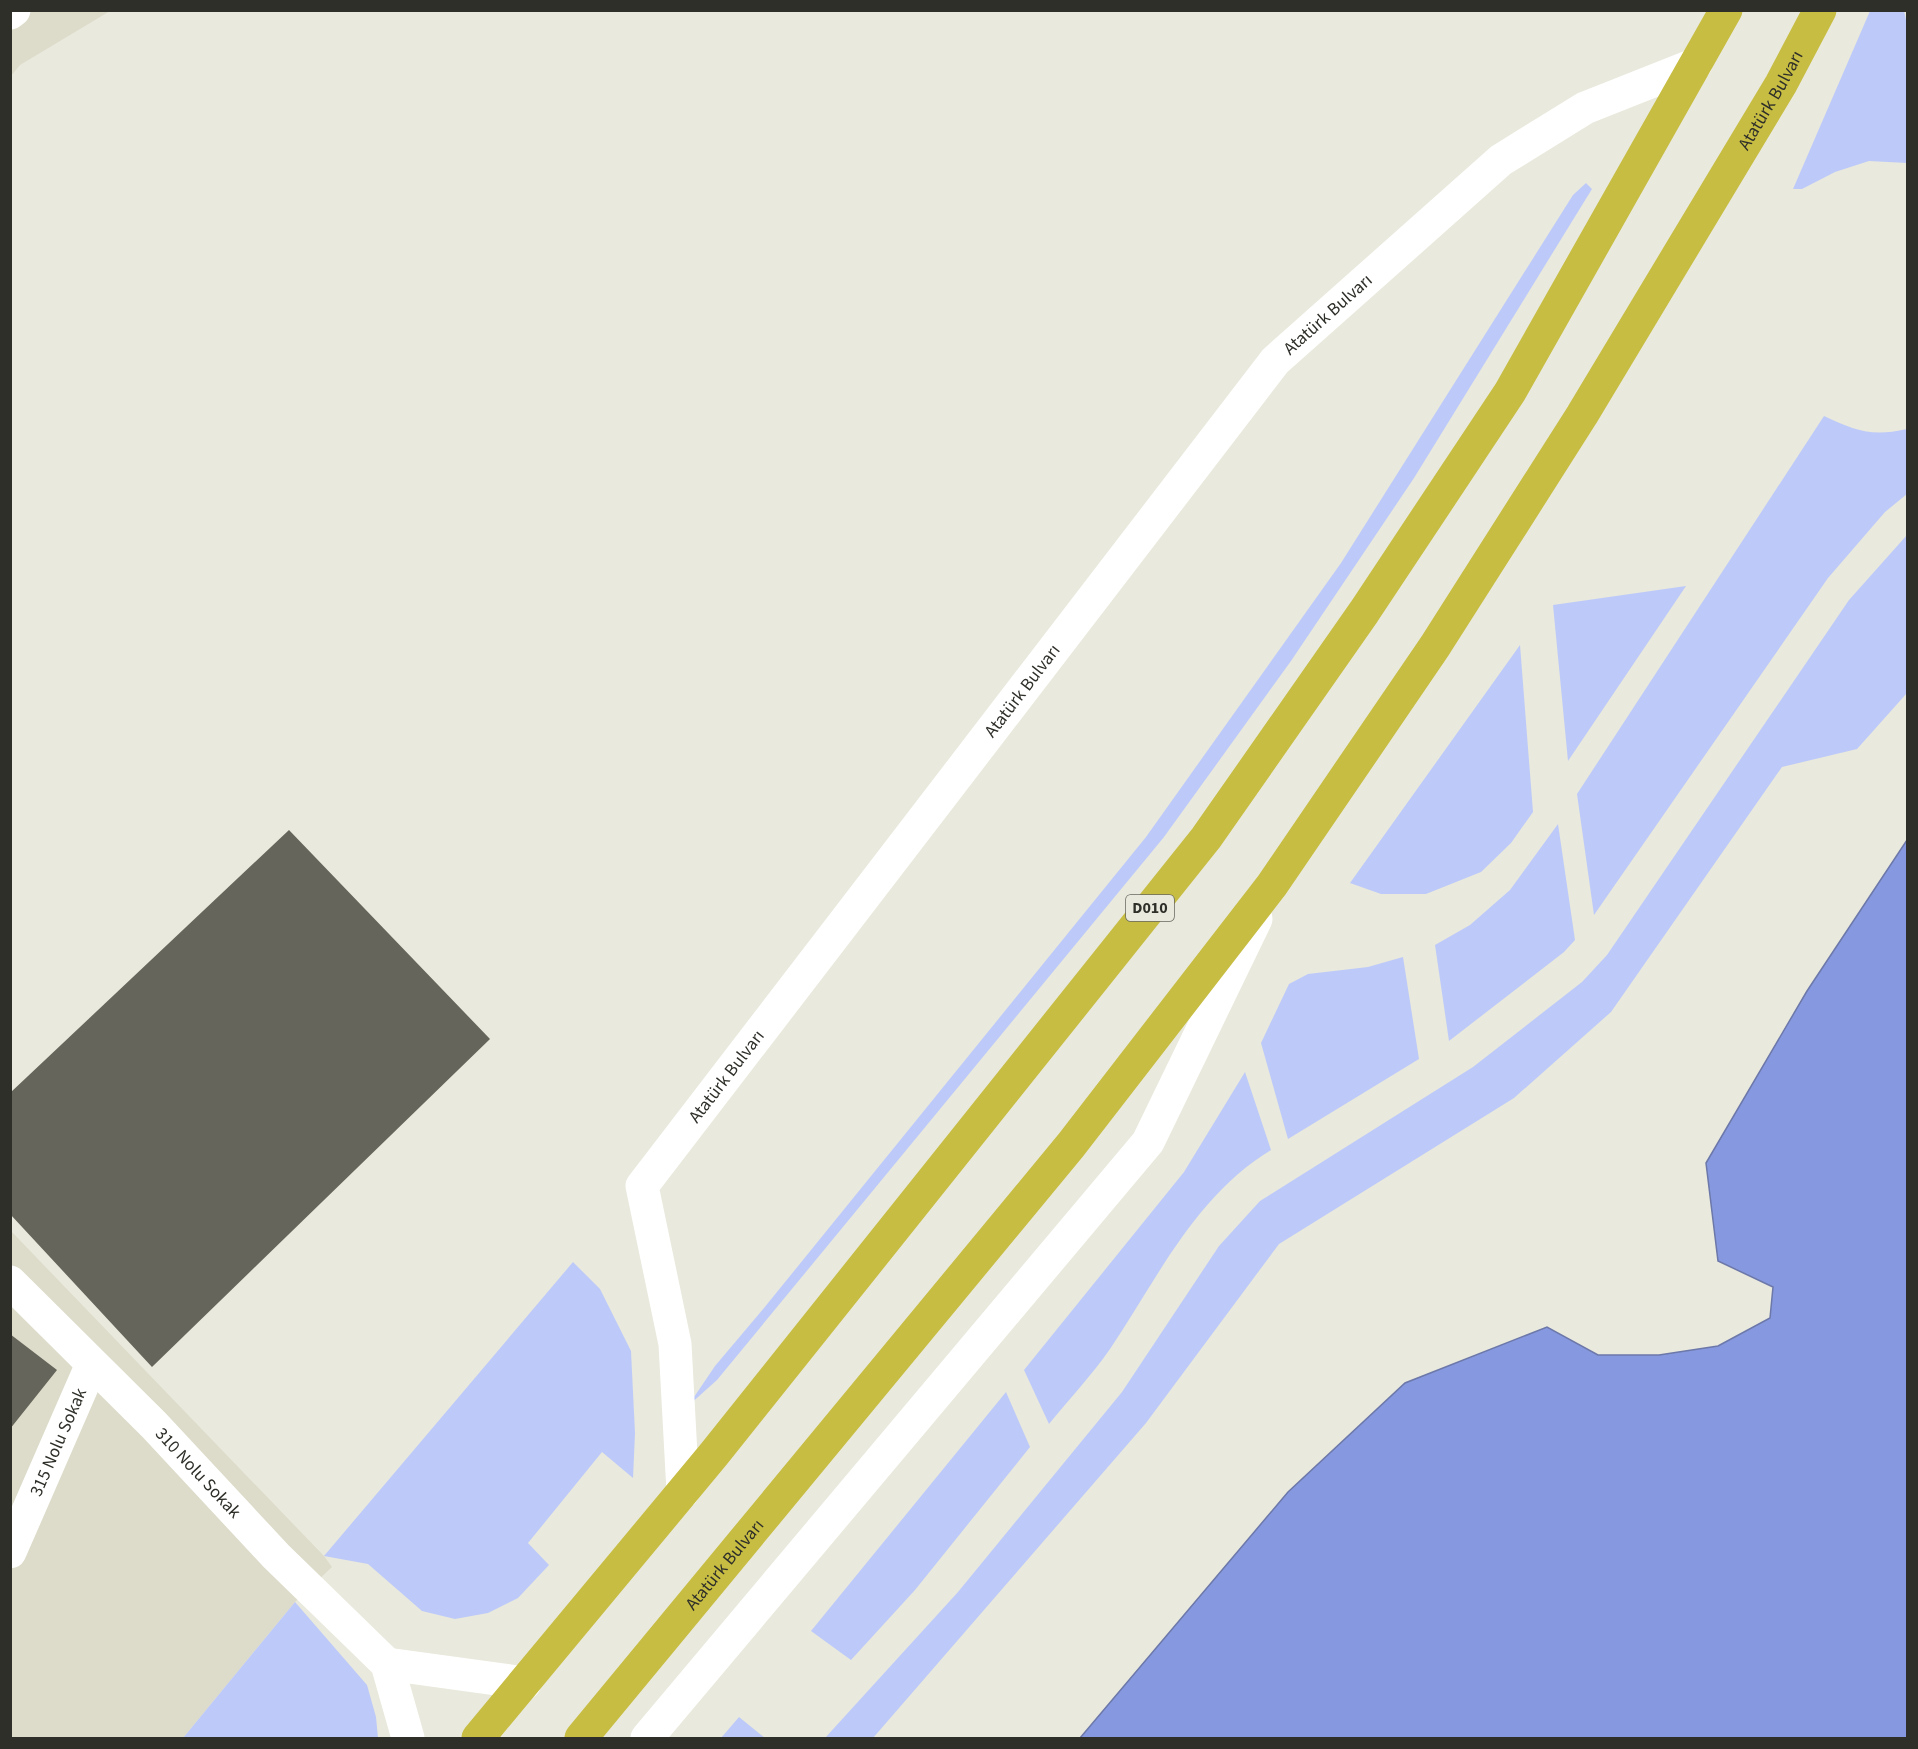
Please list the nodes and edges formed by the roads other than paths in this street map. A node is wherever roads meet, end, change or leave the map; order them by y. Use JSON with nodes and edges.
{"nodes":[{"id":1,"x":14,"y":10,"type":"edge"},
{"id":2,"x":1726,"y":10,"type":"edge"},
{"id":3,"x":1820,"y":10,"type":"edge"},
{"id":4,"x":10,"y":13,"type":"edge"},
{"id":5,"x":1696,"y":64,"type":"junction"},
{"id":6,"x":1272,"y":885,"type":"junction"},
{"id":7,"x":10,"y":1282,"type":"edge"},
{"id":8,"x":92,"y":1364,"type":"junction"},
{"id":9,"x":683,"y":1492,"type":"junction"},
{"id":10,"x":10,"y":1552,"type":"edge"},
{"id":11,"x":387,"y":1664,"type":"junction"},
{"id":12,"x":525,"y":1683,"type":"junction"},
{"id":13,"x":408,"y":1738,"type":"edge"},
{"id":14,"x":478,"y":1738,"type":"edge"},
{"id":15,"x":580,"y":1738,"type":"edge"},
{"id":16,"x":647,"y":1738,"type":"edge"}],
"edges":[{"from":1,"to":4,"type":"street"},
{"from":2,"to":5,"type":"highway","number":"D010"},
{"from":3,"to":6,"type":"highway","name":"Atatürk Bulvarı"},
{"from":5,"to":9,"type":"highway","number":"D010"},
{"from":5,"to":9,"type":"street","name":"Atatürk Bulvarı"},
{"from":6,"to":15,"type":"highway","name":"Atatürk Bulvarı"},
{"from":6,"to":16,"type":"street","name":"Atatürk Bulvarı"},
{"from":7,"to":8,"type":"street","name":"310 Nolu Sokak"},
{"from":8,"to":10,"type":"street","name":"315 Nolu Sokak"},
{"from":8,"to":11,"type":"street","name":"310 Nolu Sokak"},
{"from":9,"to":12,"type":"highway","number":"D010"},
{"from":11,"to":12,"type":"street"},
{"from":11,"to":13,"type":"street","name":"310 Nolu Sokak"},
{"from":12,"to":14,"type":"highway","number":"D010"}]}
